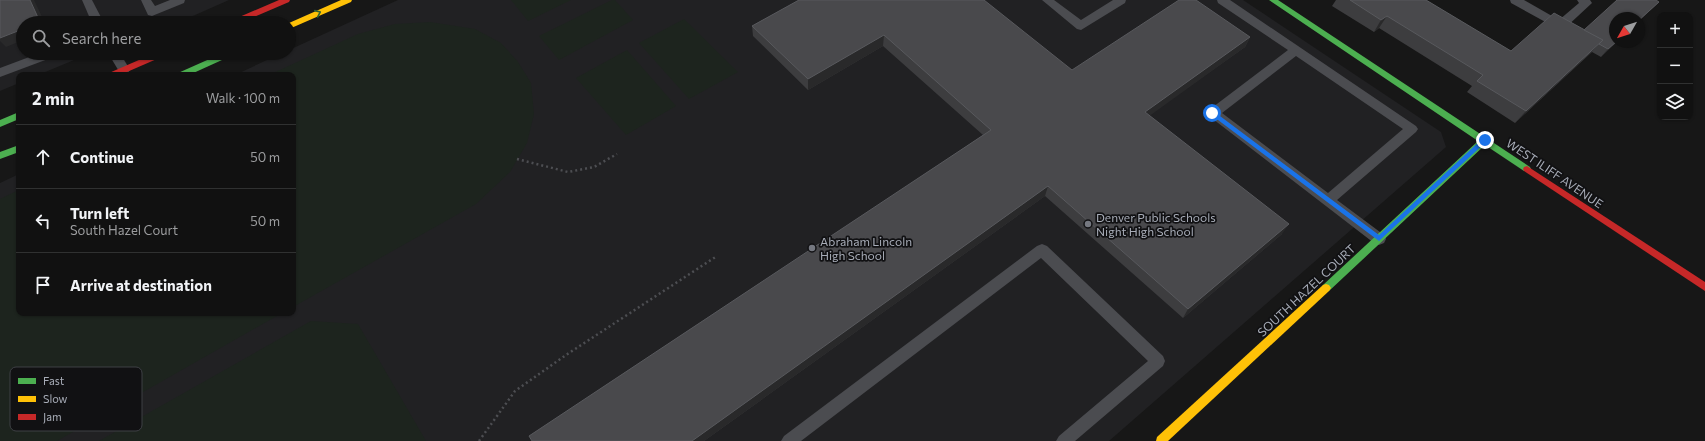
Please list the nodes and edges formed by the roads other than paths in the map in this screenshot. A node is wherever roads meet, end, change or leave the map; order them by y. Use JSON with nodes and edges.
{"nodes":[{"id":1,"x":87,"y":0,"type":"edge"},
{"id":2,"x":146,"y":0,"type":"edge"},
{"id":3,"x":180,"y":0,"type":"edge"},
{"id":4,"x":285,"y":0,"type":"edge"},
{"id":5,"x":348,"y":0,"type":"edge"},
{"id":6,"x":1047,"y":0,"type":"edge"},
{"id":7,"x":1121,"y":0,"type":"edge"},
{"id":8,"x":1222,"y":0,"type":"edge"},
{"id":9,"x":1515,"y":0,"type":"edge"},
{"id":10,"x":1582,"y":0,"type":"edge"},
{"id":11,"x":1281,"y":2,"type":"edge"},
{"id":12,"x":95,"y":16,"type":"edge"},
{"id":13,"x":248,"y":16,"type":"edge"},
{"id":14,"x":296,"y":23,"type":"edge"},
{"id":15,"x":1296,"y":50,"type":"junction"},
{"id":16,"x":34,"y":60,"type":"edge"},
{"id":17,"x":118,"y":60,"type":"edge"},
{"id":18,"x":147,"y":60,"type":"edge"},
{"id":19,"x":214,"y":60,"type":"edge"},
{"id":20,"x":124,"y":70,"type":"junction"},
{"id":21,"x":119,"y":72,"type":"edge"},
{"id":22,"x":188,"y":72,"type":"edge"},
{"id":23,"x":0,"y":73,"type":"edge"},
{"id":24,"x":16,"y":116,"type":"edge"},
{"id":25,"x":0,"y":124,"type":"edge"},
{"id":26,"x":1485,"y":140,"type":"junction"},
{"id":27,"x":16,"y":149,"type":"edge"},
{"id":28,"x":0,"y":156,"type":"edge"},
{"id":29,"x":1328,"y":200,"type":"junction"},
{"id":30,"x":1379,"y":239,"type":"junction"},
{"id":31,"x":1705,"y":287,"type":"edge"},
{"id":32,"x":789,"y":441,"type":"edge"},
{"id":33,"x":1064,"y":441,"type":"edge"},
{"id":34,"x":1162,"y":441,"type":"edge"}],
"edges":[{"from":1,"to":12,"type":"lane"},
{"from":2,"to":3,"type":"lane"},
{"from":4,"to":13,"type":"street"},
{"from":14,"to":5,"type":"street","one_way":true},
{"from":6,"to":7,"type":"lane"},
{"from":8,"to":15,"type":"lane"},
{"from":9,"to":10,"type":"lane"},
{"from":11,"to":26,"type":"street","name":"WEST ILIFF AVENUE"},
{"from":15,"to":29,"type":"lane"},
{"from":15,"to":29,"type":"lane"},
{"from":16,"to":23,"type":"lane"},
{"from":17,"to":20,"type":"lane"},
{"from":18,"to":20,"type":"street"},
{"from":19,"to":22,"type":"street"},
{"from":20,"to":21,"type":"street"},
{"from":24,"to":25,"type":"street"},
{"from":26,"to":30,"type":"street","name":"SOUTH HAZEL COURT"},
{"from":26,"to":31,"type":"street","name":"WEST ILIFF AVENUE"},
{"from":27,"to":28,"type":"street"},
{"from":29,"to":30,"type":"lane"},
{"from":30,"to":34,"type":"street","name":"SOUTH HAZEL COURT"},
{"from":32,"to":33,"type":"lane"}]}
